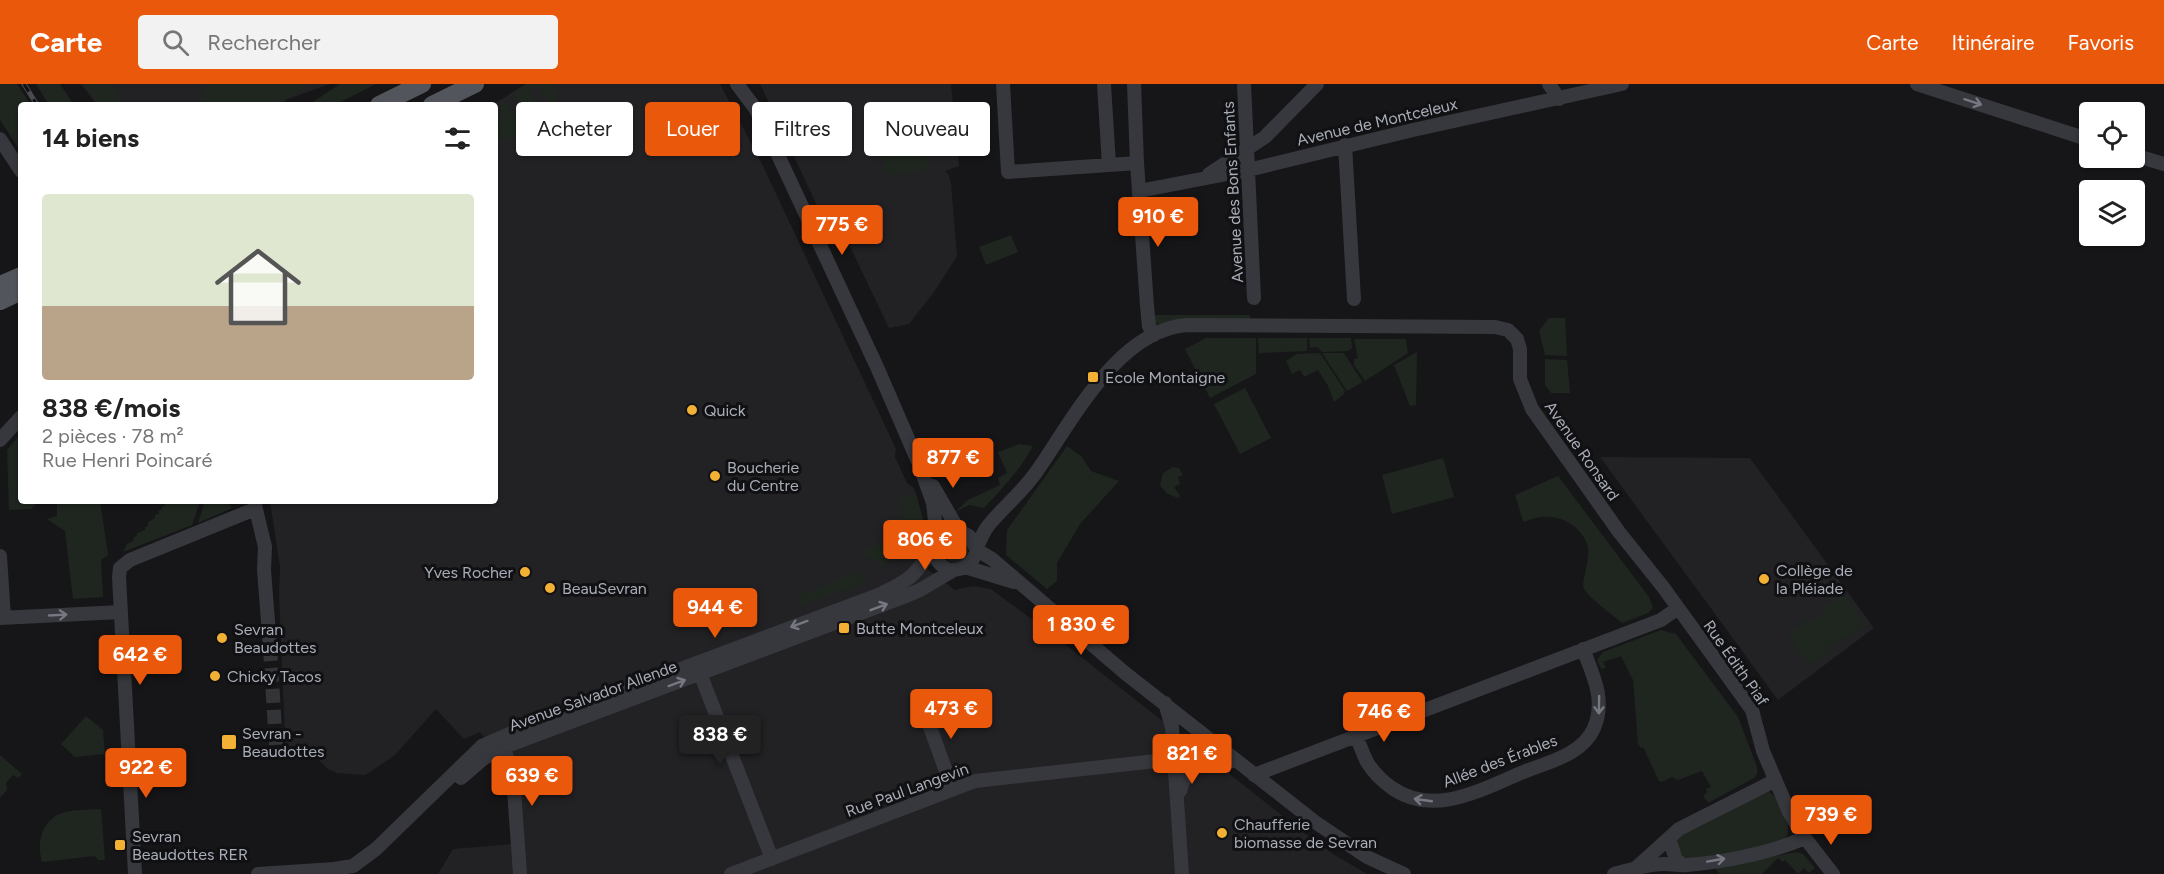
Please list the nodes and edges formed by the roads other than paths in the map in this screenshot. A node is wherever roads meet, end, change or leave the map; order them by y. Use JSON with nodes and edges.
{"nodes":[{"id":1,"x":422,"y":84,"type":"edge"},
{"id":2,"x":475,"y":84,"type":"edge"},
{"id":3,"x":737,"y":84,"type":"edge"},
{"id":4,"x":1003,"y":84,"type":"edge"},
{"id":5,"x":1104,"y":84,"type":"edge"},
{"id":6,"x":1134,"y":84,"type":"edge"},
{"id":7,"x":1244,"y":84,"type":"edge"},
{"id":8,"x":1317,"y":84,"type":"edge"},
{"id":9,"x":1549,"y":84,"type":"edge"},
{"id":10,"x":1622,"y":84,"type":"edge"},
{"id":11,"x":1917,"y":84,"type":"edge"},
{"id":12,"x":1591,"y":88,"type":"edge"},
{"id":13,"x":1558,"y":99,"type":"junction"},
{"id":14,"x":385,"y":102,"type":"edge"},
{"id":15,"x":438,"y":102,"type":"edge"},
{"id":16,"x":2079,"y":136,"type":"edge"},
{"id":17,"x":0,"y":139,"type":"edge"},
{"id":18,"x":1345,"y":145,"type":"junction"},
{"id":19,"x":1248,"y":150,"type":"junction"},
{"id":20,"x":2145,"y":158,"type":"edge"},
{"id":21,"x":1137,"y":163,"type":"junction"},
{"id":22,"x":2164,"y":164,"type":"edge"},
{"id":23,"x":1110,"y":165,"type":"junction"},
{"id":24,"x":18,"y":166,"type":"edge"},
{"id":25,"x":1248,"y":170,"type":"junction"},
{"id":26,"x":1200,"y":178,"type":"junction"},
{"id":27,"x":1139,"y":191,"type":"junction"},
{"id":28,"x":18,"y":277,"type":"edge"},
{"id":29,"x":0,"y":285,"type":"edge"},
{"id":30,"x":18,"y":292,"type":"edge"},
{"id":31,"x":1254,"y":298,"type":"dead end"},
{"id":32,"x":1354,"y":299,"type":"dead end"},
{"id":33,"x":0,"y":301,"type":"edge"},
{"id":34,"x":1154,"y":335,"type":"junction"},
{"id":35,"x":18,"y":420,"type":"edge"},
{"id":36,"x":0,"y":440,"type":"edge"},
{"id":37,"x":919,"y":464,"type":"junction"},
{"id":38,"x":255,"y":505,"type":"edge"},
{"id":39,"x":996,"y":516,"type":"junction"},
{"id":40,"x":962,"y":531,"type":"junction"},
{"id":41,"x":936,"y":542,"type":"junction"},
{"id":42,"x":977,"y":548,"type":"junction"},
{"id":43,"x":0,"y":556,"type":"edge"},
{"id":44,"x":960,"y":568,"type":"junction"},
{"id":45,"x":1019,"y":583,"type":"junction"},
{"id":46,"x":1678,"y":608,"type":"junction"},
{"id":47,"x":121,"y":612,"type":"junction"},
{"id":48,"x":2,"y":618,"type":"edge"},
{"id":49,"x":270,"y":647,"type":"tunnel mouth"},
{"id":50,"x":1583,"y":649,"type":"junction"},
{"id":51,"x":698,"y":669,"type":"junction"},
{"id":52,"x":921,"y":702,"type":"dead end"},
{"id":53,"x":1165,"y":703,"type":"junction"},
{"id":54,"x":1356,"y":736,"type":"junction"},
{"id":55,"x":502,"y":742,"type":"junction"},
{"id":56,"x":1174,"y":759,"type":"junction"},
{"id":57,"x":1237,"y":762,"type":"junction"},
{"id":58,"x":1254,"y":775,"type":"junction"},
{"id":59,"x":1774,"y":781,"type":"junction"},
{"id":60,"x":952,"y":788,"type":"junction"},
{"id":61,"x":1177,"y":799,"type":"junction"},
{"id":62,"x":1669,"y":838,"type":"junction"},
{"id":63,"x":1804,"y":838,"type":"junction"},
{"id":64,"x":772,"y":859,"type":"junction"},
{"id":65,"x":1683,"y":865,"type":"junction"},
{"id":66,"x":1637,"y":867,"type":"junction"},
{"id":67,"x":316,"y":872,"type":"edge"},
{"id":68,"x":282,"y":873,"type":"edge"},
{"id":69,"x":135,"y":874,"type":"edge"},
{"id":70,"x":258,"y":874,"type":"edge"},
{"id":71,"x":341,"y":874,"type":"edge"},
{"id":72,"x":520,"y":874,"type":"edge"},
{"id":73,"x":731,"y":874,"type":"edge"},
{"id":74,"x":1182,"y":874,"type":"edge"},
{"id":75,"x":1404,"y":874,"type":"edge"},
{"id":76,"x":1614,"y":874,"type":"edge"},
{"id":77,"x":1833,"y":874,"type":"edge"}],
"edges":[{"from":1,"to":14,"type":"main road"},
{"from":2,"to":15,"type":"main road"},
{"from":3,"to":37,"type":"street"},
{"from":4,"to":23,"type":"street"},
{"from":5,"to":23,"type":"street"},
{"from":6,"to":21,"type":"street"},
{"from":7,"to":19,"type":"street","name":"Avenue des Bons Enfants"},
{"from":8,"to":19,"type":"street"},
{"from":9,"to":13,"type":"street"},
{"from":10,"to":12,"type":"street","name":"Avenue de Montceleux"},
{"from":11,"to":16,"type":"street","one_way":true},
{"from":12,"to":13,"type":"street","name":"Avenue de Montceleux"},
{"from":13,"to":18,"type":"street","name":"Avenue de Montceleux"},
{"from":17,"to":24,"type":"street"},
{"from":18,"to":25,"type":"street","name":"Avenue de Montceleux"},
{"from":18,"to":32,"type":"street"},
{"from":19,"to":25,"type":"street","name":"Avenue des Bons Enfants"},
{"from":19,"to":26,"type":"street"},
{"from":20,"to":22,"type":"street"},
{"from":21,"to":23,"type":"street"},
{"from":21,"to":27,"type":"street"},
{"from":25,"to":26,"type":"street","name":"Avenue de Montceleux"},
{"from":25,"to":31,"type":"street","name":"Avenue des Bons Enfants"},
{"from":26,"to":27,"type":"street","name":"Avenue de Montceleux"},
{"from":27,"to":34,"type":"street"},
{"from":28,"to":29,"type":"main road"},
{"from":30,"to":33,"type":"main road"},
{"from":34,"to":39,"type":"street","name":"Avenue Ronsard"},
{"from":34,"to":46,"type":"street","name":"Avenue Ronsard"},
{"from":35,"to":36,"type":"street"},
{"from":37,"to":40,"type":"street"},
{"from":37,"to":41,"type":"street"},
{"from":38,"to":47,"type":"street"},
{"from":38,"to":49,"type":"street"},
{"from":39,"to":40,"type":"street","name":"Avenue Ronsard"},
{"from":39,"to":42,"type":"street","name":"Avenue Ronsard"},
{"from":40,"to":41,"type":"street"},
{"from":40,"to":42,"type":"street"},
{"from":41,"to":44,"type":"street"},
{"from":41,"to":51,"type":"street","name":"Avenue Salvador Allende","one_way":true},
{"from":42,"to":44,"type":"street"},
{"from":42,"to":45,"type":"street"},
{"from":43,"to":48,"type":"street"},
{"from":44,"to":45,"type":"street"},
{"from":51,"to":44,"type":"street","name":"Avenue Salvador Allende","one_way":true},
{"from":45,"to":53,"type":"street"},
{"from":46,"to":50,"type":"street"},
{"from":46,"to":59,"type":"street","name":"Rue Édith Piaf"},
{"from":48,"to":47,"type":"street","one_way":true},
{"from":47,"to":69,"type":"street"},
{"from":50,"to":54,"type":"street"},
{"from":50,"to":54,"type":"street","name":"Allée des Érables","one_way":true},
{"from":51,"to":55,"type":"street","name":"Avenue Salvador Allende"},
{"from":51,"to":64,"type":"street"},
{"from":52,"to":60,"type":"street"},
{"from":53,"to":56,"type":"street"},
{"from":53,"to":57,"type":"street"},
{"from":54,"to":58,"type":"street"},
{"from":55,"to":67,"type":"street","name":"Avenue Salvador Allende"},
{"from":55,"to":71,"type":"street","name":"Avenue Salvador Allende"},
{"from":55,"to":72,"type":"street"},
{"from":56,"to":60,"type":"street","name":"Rue Paul Langevin"},
{"from":56,"to":61,"type":"street"},
{"from":57,"to":58,"type":"street"},
{"from":57,"to":61,"type":"street"},
{"from":58,"to":75,"type":"street"},
{"from":59,"to":62,"type":"street"},
{"from":59,"to":63,"type":"street","name":"Rue Édith Piaf"},
{"from":60,"to":64,"type":"street","name":"Rue Paul Langevin"},
{"from":61,"to":74,"type":"street"},
{"from":62,"to":65,"type":"street"},
{"from":62,"to":66,"type":"street"},
{"from":65,"to":63,"type":"street","one_way":true},
{"from":63,"to":77,"type":"street"},
{"from":64,"to":73,"type":"street","name":"Rue Paul Langevin"},
{"from":65,"to":66,"type":"street"},
{"from":66,"to":76,"type":"street"},
{"from":67,"to":68,"type":"street","name":"Avenue Salvador Allende"},
{"from":68,"to":70,"type":"street","name":"Avenue Salvador Allende"}]}
